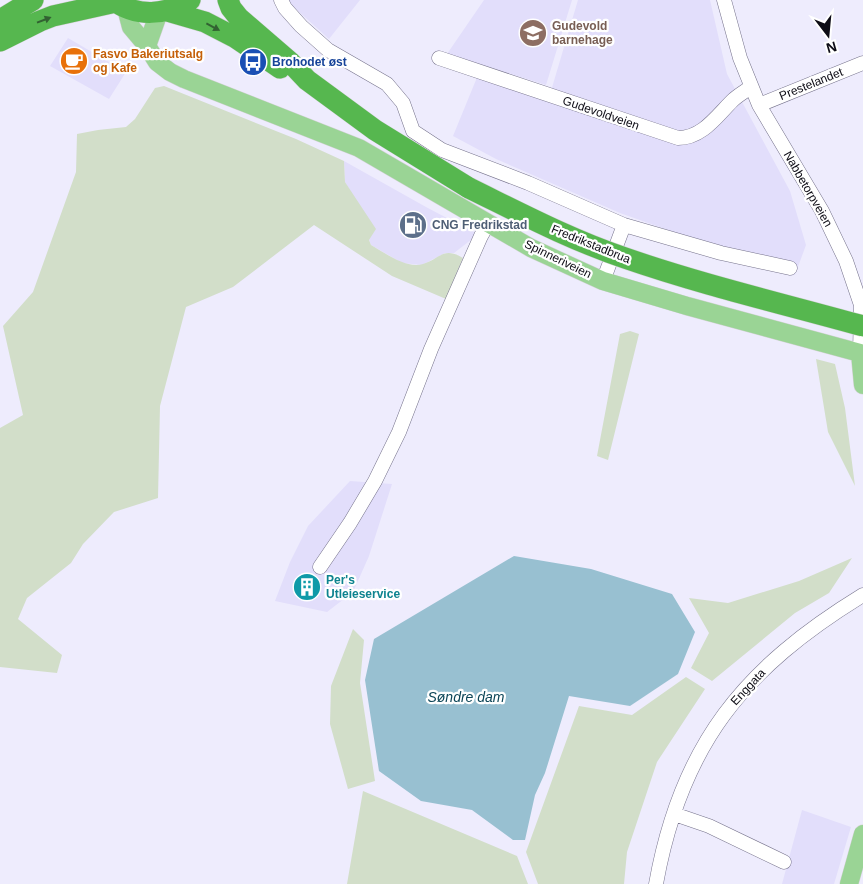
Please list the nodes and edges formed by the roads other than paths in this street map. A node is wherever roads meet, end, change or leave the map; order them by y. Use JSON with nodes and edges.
{"nodes":[{"id":1,"x":33,"y":0,"type":"edge"},
{"id":2,"x":190,"y":0,"type":"edge"},
{"id":3,"x":228,"y":0,"type":"edge"},
{"id":4,"x":724,"y":0,"type":"edge"},
{"id":5,"x":118,"y":3,"type":"edge"},
{"id":6,"x":283,"y":4,"type":"edge"},
{"id":7,"x":163,"y":12,"type":"junction"},
{"id":8,"x":0,"y":20,"type":"edge"},
{"id":9,"x":0,"y":41,"type":"edge"},
{"id":10,"x":147,"y":46,"type":"junction"},
{"id":11,"x":439,"y":58,"type":"dead end"},
{"id":12,"x":863,"y":63,"type":"edge"},
{"id":13,"x":313,"y":84,"type":"junction"},
{"id":14,"x":751,"y":87,"type":"junction"},
{"id":15,"x":759,"y":105,"type":"junction"},
{"id":16,"x":489,"y":222,"type":"junction"},
{"id":17,"x":624,"y":225,"type":"junction"},
{"id":18,"x":790,"y":268,"type":"dead end"},
{"id":19,"x":603,"y":281,"type":"junction"},
{"id":20,"x":861,"y":343,"type":"edge"},
{"id":21,"x":863,"y":385,"type":"edge"},
{"id":22,"x":320,"y":567,"type":"dead end"},
{"id":23,"x":863,"y":595,"type":"edge"},
{"id":24,"x":674,"y":814,"type":"junction"},
{"id":25,"x":863,"y":834,"type":"edge"},
{"id":26,"x":784,"y":862,"type":"dead end"},
{"id":27,"x":656,"y":884,"type":"edge"},
{"id":28,"x":849,"y":884,"type":"edge"}],
"edges":[{"from":1,"to":8,"type":"highway"},
{"from":2,"to":7,"type":"highway"},
{"from":3,"to":13,"type":"highway"},
{"from":4,"to":14,"type":"street","name":"Nabbetorpveien"},
{"from":5,"to":7,"type":"highway"},
{"from":9,"to":5,"type":"highway","one_way":true},
{"from":5,"to":10,"type":"main road","name":"Spinneriveien"},
{"from":6,"to":17,"type":"street"},
{"from":7,"to":10,"type":"main road"},
{"from":7,"to":13,"type":"highway","one_way":true},
{"from":10,"to":16,"type":"main road","name":"Spinneriveien"},
{"from":11,"to":14,"type":"street","name":"Gudevoldveien"},
{"from":12,"to":15,"type":"street","name":"Prestelandet"},
{"from":13,"to":20,"type":"highway","name":"Fredrikstadbrua","bridge":true},
{"from":14,"to":15,"type":"street","name":"Nabbetorpveien"},
{"from":15,"to":20,"type":"street","name":"Nabbetorpveien"},
{"from":16,"to":19,"type":"main road","name":"Spinneriveien"},
{"from":16,"to":22,"type":"street"},
{"from":17,"to":18,"type":"street"},
{"from":17,"to":19,"type":"street"},
{"from":19,"to":20,"type":"main road","name":"Spinneriveien"},
{"from":20,"to":21,"type":"main road","name":"Nabbetorpveien"},
{"from":23,"to":24,"type":"street","name":"Enggata"},
{"from":24,"to":26,"type":"street"},
{"from":24,"to":27,"type":"street","name":"Enggata"},
{"from":25,"to":28,"type":"main road"}]}
